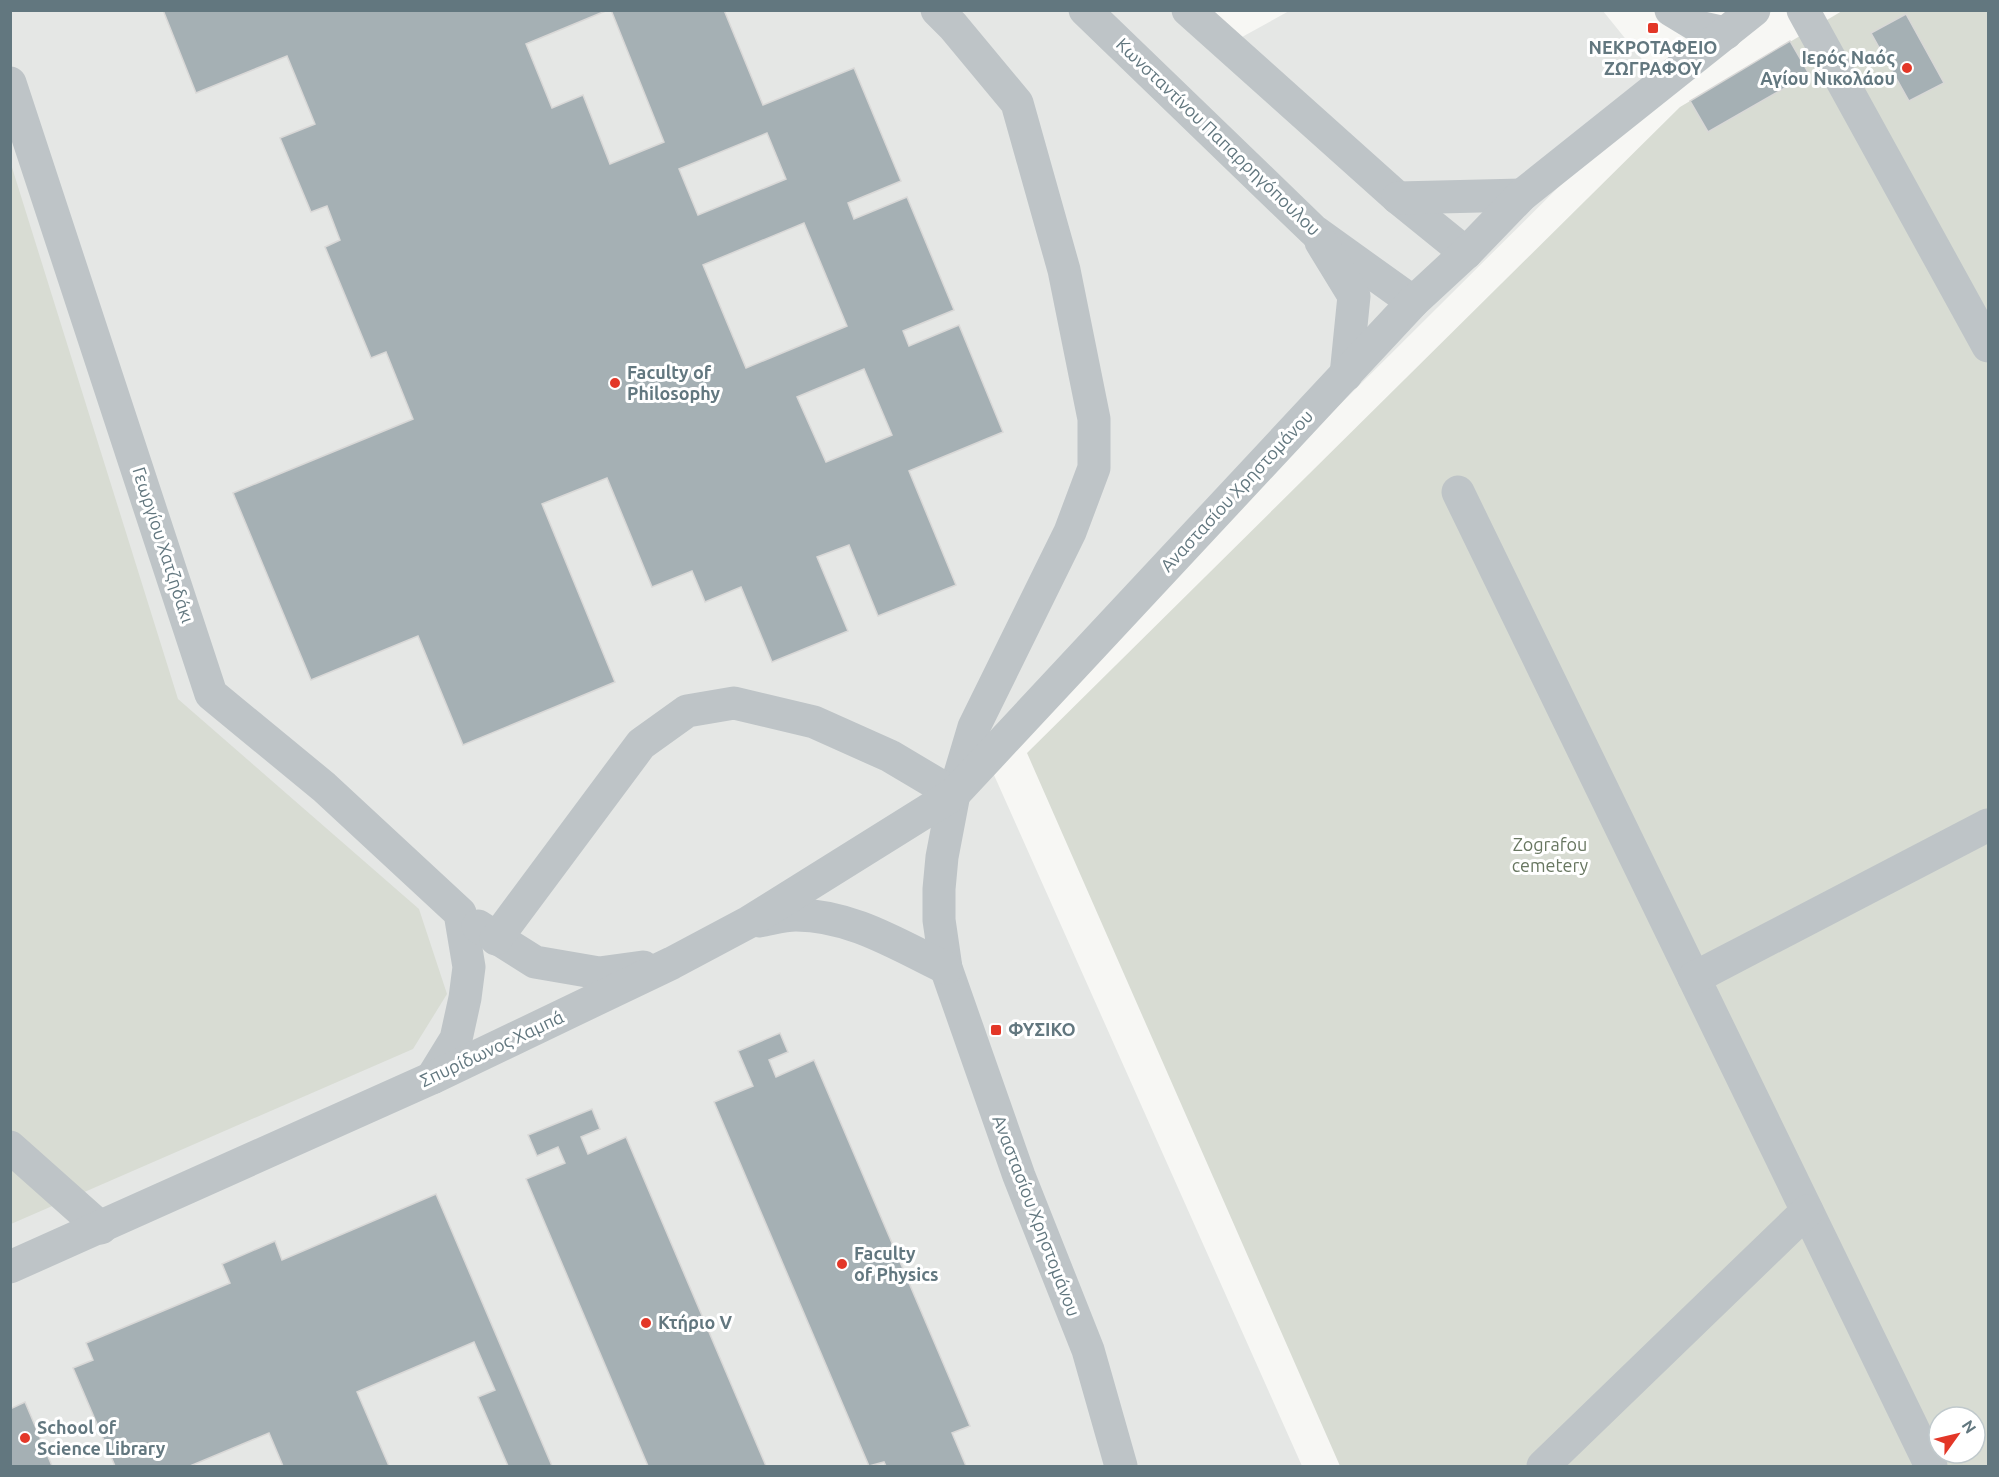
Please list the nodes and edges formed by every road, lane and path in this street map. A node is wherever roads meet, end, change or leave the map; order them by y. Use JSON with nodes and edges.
{"nodes":[{"id":1,"x":937,"y":10,"type":"edge"},
{"id":2,"x":1085,"y":10,"type":"edge"},
{"id":3,"x":1188,"y":10,"type":"edge"},
{"id":4,"x":1671,"y":10,"type":"edge"},
{"id":5,"x":1803,"y":10,"type":"edge"},
{"id":6,"x":1739,"y":17,"type":"edge"},
{"id":7,"x":10,"y":83,"type":"edge"},
{"id":8,"x":1522,"y":195,"type":"junction"},
{"id":9,"x":1398,"y":198,"type":"junction"},
{"id":10,"x":1314,"y":231,"type":"junction"},
{"id":11,"x":1466,"y":253,"type":"junction"},
{"id":12,"x":1413,"y":302,"type":"junction"},
{"id":13,"x":1989,"y":346,"type":"edge"},
{"id":14,"x":1346,"y":375,"type":"junction"},
{"id":15,"x":1458,"y":492,"type":"dead end"},
{"id":16,"x":954,"y":794,"type":"junction"},
{"id":17,"x":1989,"y":825,"type":"edge"},
{"id":18,"x":460,"y":913,"type":"junction"},
{"id":19,"x":749,"y":922,"type":"junction"},
{"id":20,"x":496,"y":939,"type":"junction"},
{"id":21,"x":672,"y":963,"type":"junction"},
{"id":22,"x":946,"y":968,"type":"junction"},
{"id":23,"x":1694,"y":978,"type":"junction"},
{"id":24,"x":432,"y":1078,"type":"junction"},
{"id":25,"x":10,"y":1147,"type":"edge"},
{"id":26,"x":1807,"y":1211,"type":"junction"},
{"id":27,"x":101,"y":1228,"type":"junction"},
{"id":28,"x":10,"y":1267,"type":"edge"},
{"id":29,"x":1121,"y":1467,"type":"edge"},
{"id":30,"x":1543,"y":1467,"type":"edge"},
{"id":31,"x":1931,"y":1467,"type":"edge"}],
"edges":[{"from":1,"to":16,"type":"street"},
{"from":2,"to":10,"type":"street","name":"Κωνσταντίνου Παπαρρηγόπουλου"},
{"from":3,"to":9,"type":"street"},
{"from":4,"to":6,"type":"street"},
{"from":5,"to":13,"type":"street"},
{"from":6,"to":8,"type":"street","name":"Αναστασίου Χρηστομάνου"},
{"from":7,"to":18,"type":"street","name":"Γεωργίου Χατζηδάκι"},
{"from":8,"to":9,"type":"street"},
{"from":8,"to":11,"type":"street","name":"Αναστασίου Χρηστομάνου"},
{"from":9,"to":11,"type":"street"},
{"from":10,"to":12,"type":"street","name":"Κωνσταντίνου Παπαρρηγόπουλου"},
{"from":10,"to":14,"type":"street"},
{"from":11,"to":12,"type":"street","name":"Αναστασίου Χρηστομάνου"},
{"from":12,"to":14,"type":"street","name":"Αναστασίου Χρηστομάνου"},
{"from":14,"to":16,"type":"street","name":"Αναστασίου Χρηστομάνου"},
{"from":15,"to":23,"type":"street"},
{"from":16,"to":19,"type":"street","name":"Σπυρίδωνος Χαμπά"},
{"from":16,"to":20,"type":"street"},
{"from":16,"to":22,"type":"street","name":"Αναστασίου Χρηστομάνου"},
{"from":17,"to":23,"type":"street"},
{"from":18,"to":20,"type":"street","name":"Γεωργίου Χατζηδάκι"},
{"from":18,"to":24,"type":"street"},
{"from":19,"to":21,"type":"street","name":"Σπυρίδωνος Χαμπά"},
{"from":19,"to":22,"type":"street"},
{"from":20,"to":21,"type":"street","name":"Γεωργίου Χατζηδάκι"},
{"from":21,"to":24,"type":"street","name":"Σπυρίδωνος Χαμπά"},
{"from":22,"to":29,"type":"street","name":"Αναστασίου Χρηστομάνου"},
{"from":23,"to":26,"type":"street"},
{"from":24,"to":27,"type":"street","name":"Σπυρίδωνος Χαμπά"},
{"from":25,"to":27,"type":"street"},
{"from":26,"to":30,"type":"street"},
{"from":26,"to":31,"type":"street"},
{"from":27,"to":28,"type":"street","name":"Σπυρίδωνος Χαμπά"}]}
